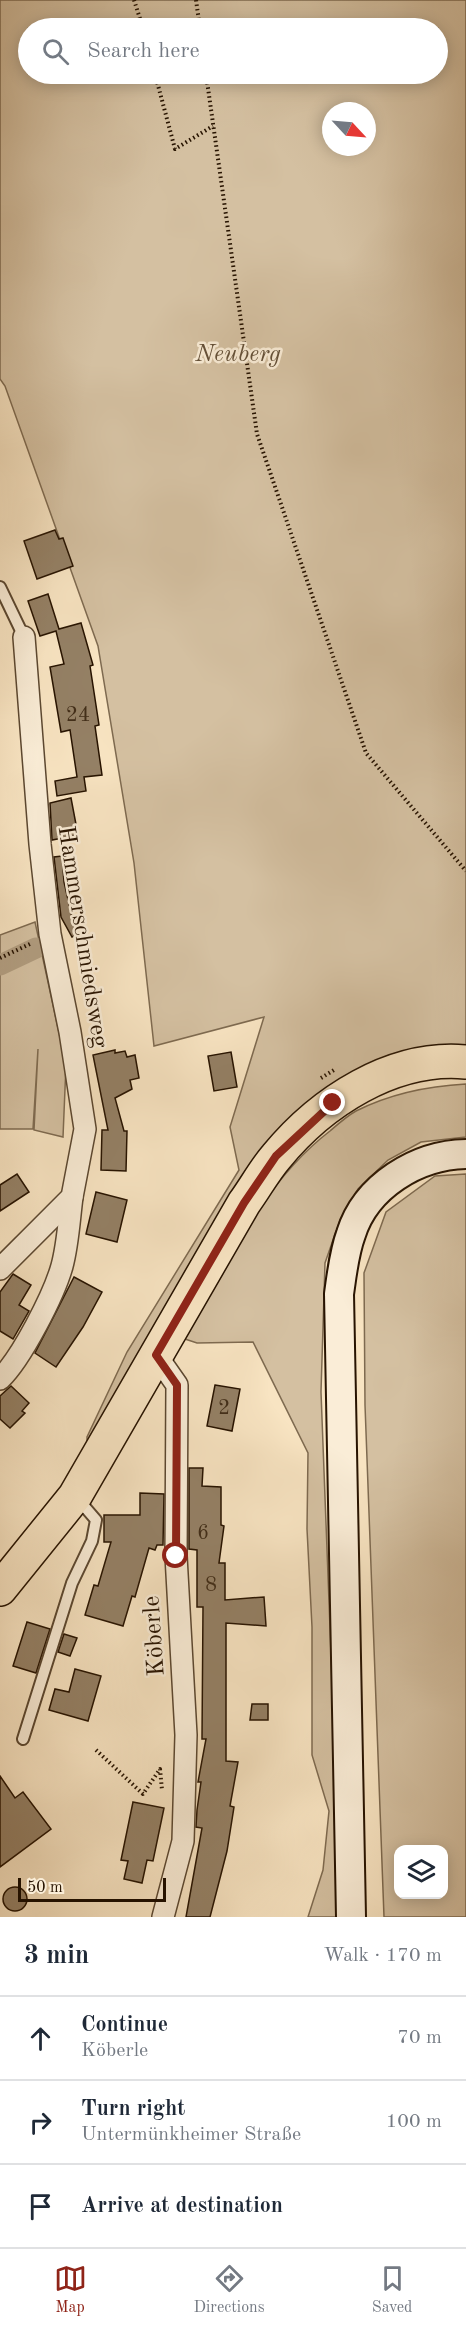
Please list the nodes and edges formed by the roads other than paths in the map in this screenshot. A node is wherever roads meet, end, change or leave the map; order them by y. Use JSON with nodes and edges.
{"nodes":[{"id":1,"x":0,"y":587,"type":"edge"},
{"id":2,"x":24,"y":637,"type":"joint"},
{"id":3,"x":466,"y":1062,"type":"edge"},
{"id":4,"x":466,"y":1154,"type":"edge"},
{"id":5,"x":72,"y":1197,"type":"junction"},
{"id":6,"x":0,"y":1269,"type":"edge"},
{"id":7,"x":156,"y":1355,"type":"junction"},
{"id":8,"x":0,"y":1379,"type":"edge"},
{"id":9,"x":75,"y":1496,"type":"junction"},
{"id":10,"x":0,"y":1589,"type":"edge"},
{"id":11,"x":23,"y":1739,"type":"dead end"},
{"id":12,"x":163,"y":1917,"type":"edge"},
{"id":13,"x":351,"y":1917,"type":"edge"}],
"edges":[{"from":1,"to":2,"type":"lane","name":"Hammerschmiedsweg"},
{"from":2,"to":5,"type":"street","name":"Hammerschmiedsweg"},
{"from":3,"to":7,"type":"main road"},
{"from":4,"to":13,"type":"main road"},
{"from":5,"to":6,"type":"street"},
{"from":5,"to":8,"type":"street","name":"Hammerschmiedsweg"},
{"from":7,"to":9,"type":"main road"},
{"from":7,"to":12,"type":"street","name":"Köberle"},
{"from":9,"to":10,"type":"main road"},
{"from":9,"to":11,"type":"lane"}]}
